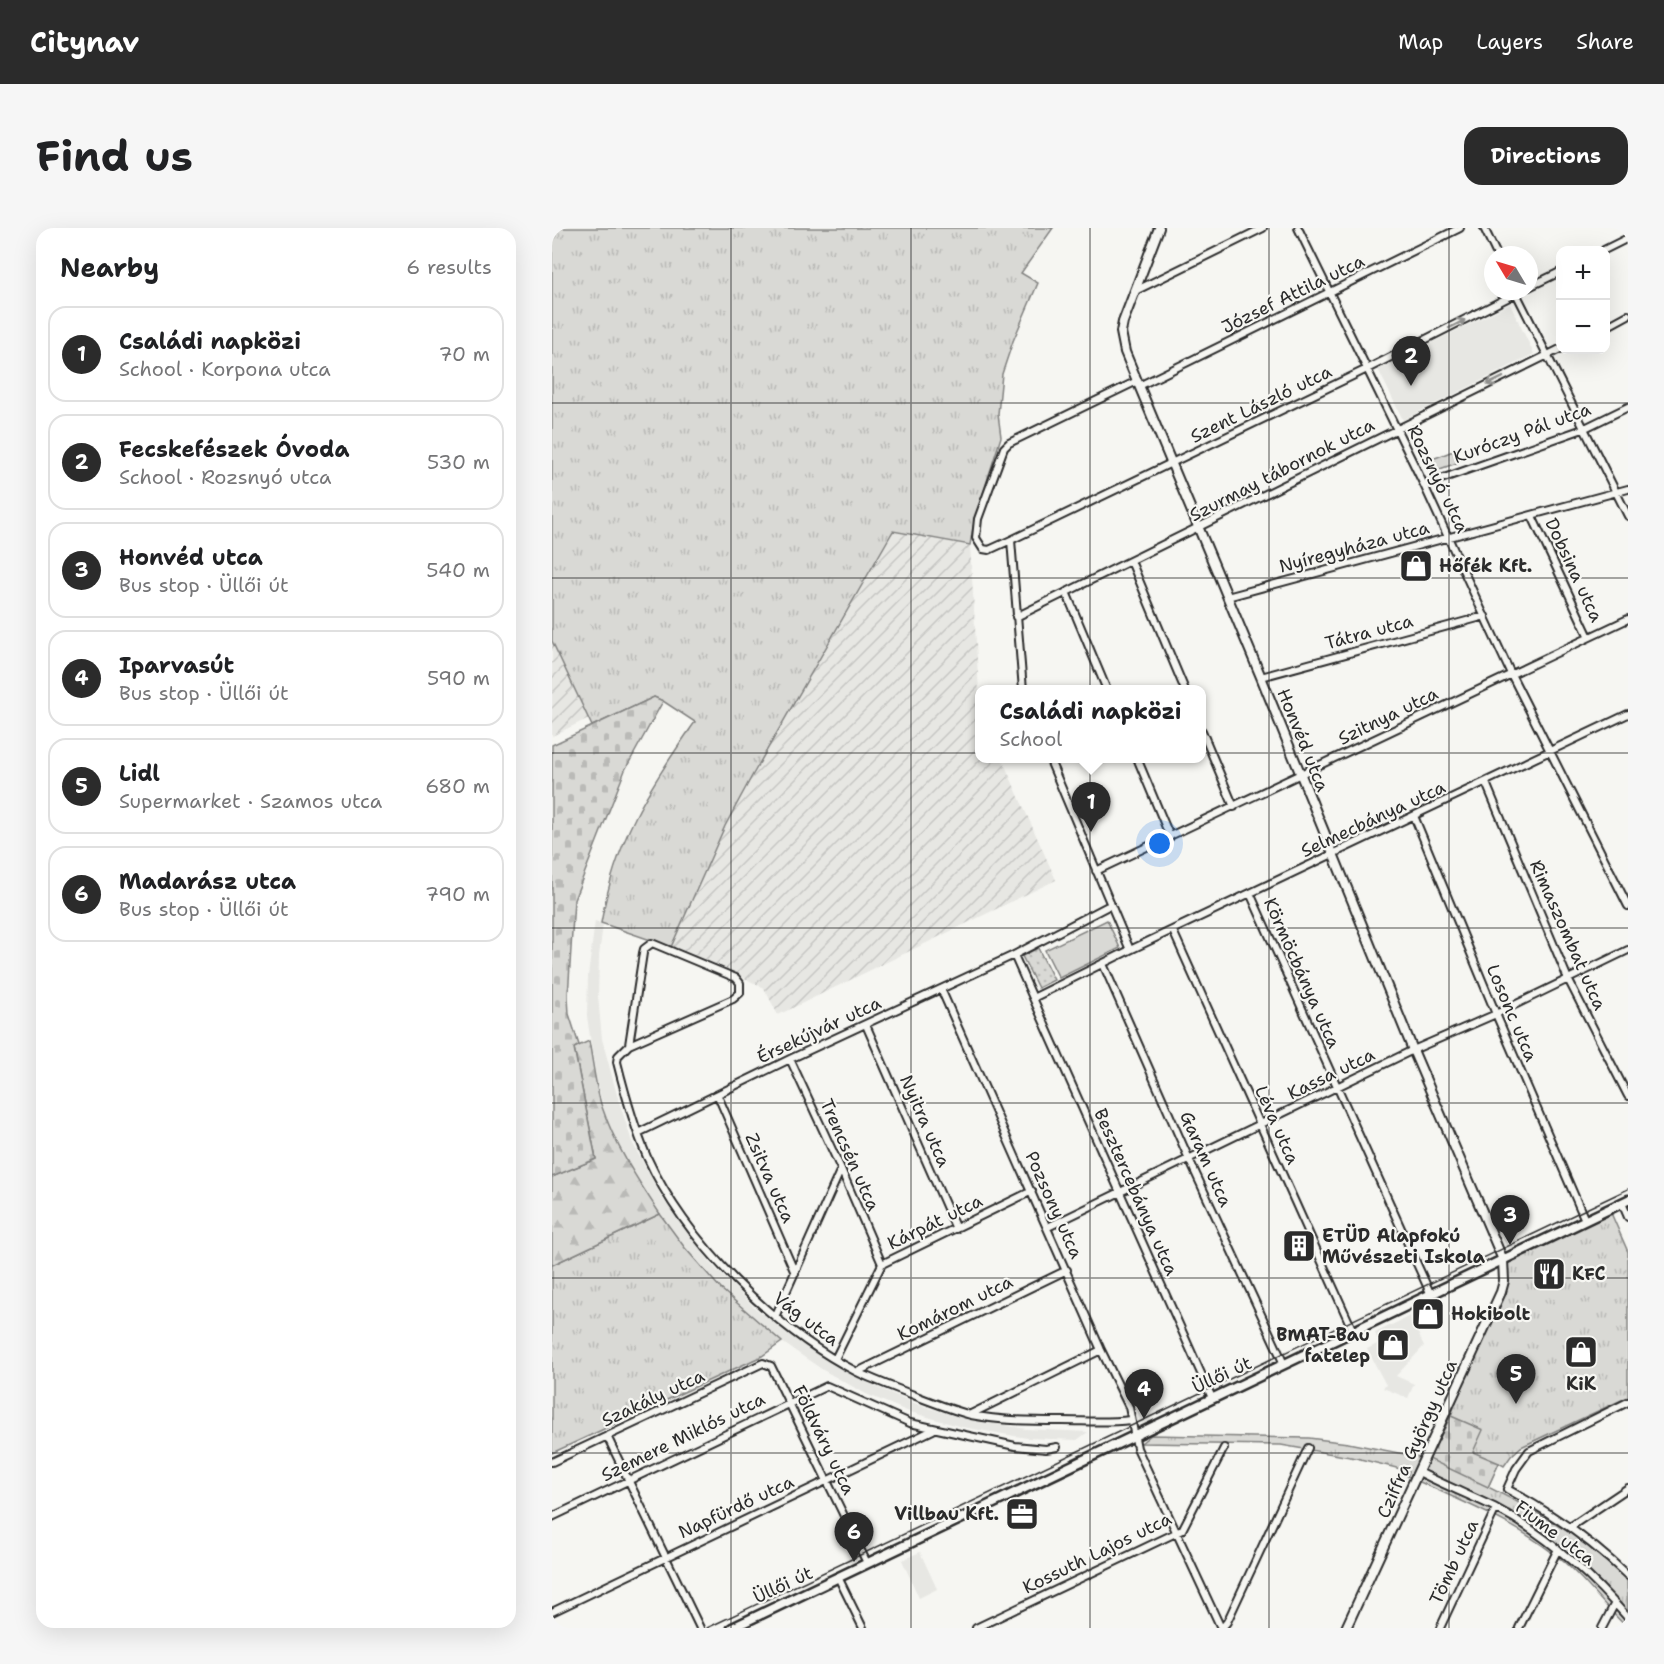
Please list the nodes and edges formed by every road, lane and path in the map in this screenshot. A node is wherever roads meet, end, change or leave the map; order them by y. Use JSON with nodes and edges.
{"nodes":[{"id":1,"x":1159,"y":228,"type":"edge"},
{"id":2,"x":1263,"y":228,"type":"edge"},
{"id":3,"x":1298,"y":228,"type":"edge"},
{"id":4,"x":1460,"y":228,"type":"edge"},
{"id":5,"x":1484,"y":228,"type":"edge"},
{"id":6,"x":1628,"y":238,"type":"edge"},
{"id":7,"x":1493,"y":246,"type":"edge"},
{"id":8,"x":1610,"y":247,"type":"edge"},
{"id":9,"x":1556,"y":274,"type":"edge"},
{"id":10,"x":1538,"y":283,"type":"edge"},
{"id":11,"x":1135,"y":291,"type":"junction"},
{"id":12,"x":1331,"y":293,"type":"junction"},
{"id":13,"x":1502,"y":300,"type":"edge"},
{"id":14,"x":1522,"y":300,"type":"edge"},
{"id":15,"x":1628,"y":315,"type":"edge"},
{"id":16,"x":1610,"y":324,"type":"edge"},
{"id":17,"x":1556,"y":351,"type":"edge"},
{"id":18,"x":1547,"y":356,"type":"junction"},
{"id":19,"x":1367,"y":369,"type":"junction"},
{"id":20,"x":1138,"y":383,"type":"junction"},
{"id":21,"x":1628,"y":407,"type":"edge"},
{"id":22,"x":1397,"y":429,"type":"junction"},
{"id":23,"x":1583,"y":429,"type":"junction"},
{"id":24,"x":1172,"y":464,"type":"junction"},
{"id":25,"x":1424,"y":484,"type":"junction"},
{"id":26,"x":1628,"y":489,"type":"edge"},
{"id":27,"x":1616,"y":493,"type":"junction"},
{"id":28,"x":1532,"y":516,"type":"junction"},
{"id":29,"x":1628,"y":516,"type":"edge"},
{"id":30,"x":1199,"y":528,"type":"junction"},
{"id":31,"x":1449,"y":536,"type":"junction"},
{"id":32,"x":1011,"y":540,"type":"junction"},
{"id":33,"x":1131,"y":561,"type":"junction"},
{"id":34,"x":1066,"y":592,"type":"junction"},
{"id":35,"x":1227,"y":597,"type":"junction"},
{"id":36,"x":1485,"y":616,"type":"junction"},
{"id":37,"x":1016,"y":617,"type":"junction"},
{"id":38,"x":1628,"y":619,"type":"edge"},
{"id":39,"x":1589,"y":637,"type":"junction"},
{"id":40,"x":1511,"y":674,"type":"junction"},
{"id":41,"x":1261,"y":677,"type":"junction"},
{"id":42,"x":1023,"y":685,"type":"edge"},
{"id":43,"x":1105,"y":685,"type":"edge"},
{"id":44,"x":1183,"y":685,"type":"edge"},
{"id":45,"x":1628,"y":714,"type":"edge"},
{"id":46,"x":1206,"y":740,"type":"edge"},
{"id":47,"x":1550,"y":751,"type":"junction"},
{"id":48,"x":1051,"y":763,"type":"edge"},
{"id":49,"x":1139,"y":763,"type":"edge"},
{"id":50,"x":1301,"y":775,"type":"junction"},
{"id":51,"x":1486,"y":783,"type":"junction"},
{"id":52,"x":1234,"y":807,"type":"junction"},
{"id":53,"x":1414,"y":816,"type":"junction"},
{"id":54,"x":1170,"y":837,"type":"junction"},
{"id":55,"x":1333,"y":855,"type":"junction"},
{"id":56,"x":1096,"y":871,"type":"junction"},
{"id":57,"x":1250,"y":893,"type":"junction"},
{"id":58,"x":1110,"y":905,"type":"junction"},
{"id":59,"x":1628,"y":906,"type":"edge"},
{"id":60,"x":1173,"y":931,"type":"junction"},
{"id":61,"x":1130,"y":950,"type":"junction"},
{"id":62,"x":1628,"y":950,"type":"edge"},
{"id":63,"x":1014,"y":955,"type":"junction"},
{"id":64,"x":1103,"y":964,"type":"junction"},
{"id":65,"x":1568,"y":979,"type":"junction"},
{"id":66,"x":941,"y":989,"type":"junction"},
{"id":67,"x":1033,"y":998,"type":"junction"},
{"id":68,"x":1496,"y":1014,"type":"junction"},
{"id":69,"x":866,"y":1025,"type":"junction"},
{"id":70,"x":629,"y":1045,"type":"junction"},
{"id":71,"x":1413,"y":1050,"type":"junction"},
{"id":72,"x":790,"y":1059,"type":"junction"},
{"id":73,"x":1338,"y":1088,"type":"junction"},
{"id":74,"x":718,"y":1096,"type":"junction"},
{"id":75,"x":1628,"y":1096,"type":"edge"},
{"id":76,"x":1260,"y":1124,"type":"junction"},
{"id":77,"x":638,"y":1134,"type":"junction"},
{"id":78,"x":1189,"y":1159,"type":"junction"},
{"id":79,"x":841,"y":1169,"type":"junction"},
{"id":80,"x":1032,"y":1191,"type":"junction"},
{"id":81,"x":1119,"y":1192,"type":"junction"},
{"id":82,"x":1625,"y":1201,"type":"edge"},
{"id":83,"x":1628,"y":1217,"type":"edge"},
{"id":84,"x":1585,"y":1220,"type":"junction"},
{"id":85,"x":1048,"y":1227,"type":"junction"},
{"id":86,"x":956,"y":1229,"type":"junction"},
{"id":87,"x":1503,"y":1260,"type":"junction"},
{"id":88,"x":882,"y":1264,"type":"junction"},
{"id":89,"x":1067,"y":1270,"type":"junction"},
{"id":90,"x":795,"y":1273,"type":"junction"},
{"id":91,"x":1431,"y":1294,"type":"junction"},
{"id":92,"x":775,"y":1317,"type":"junction"},
{"id":93,"x":1353,"y":1332,"type":"junction"},
{"id":94,"x":1101,"y":1350,"type":"junction"},
{"id":95,"x":835,"y":1359,"type":"junction"},
{"id":96,"x":768,"y":1364,"type":"joint"},
{"id":97,"x":1284,"y":1364,"type":"junction"},
{"id":98,"x":857,"y":1372,"type":"junction"},
{"id":99,"x":1212,"y":1398,"type":"junction"},
{"id":100,"x":790,"y":1402,"type":"junction"},
{"id":101,"x":1628,"y":1402,"type":"edge"},
{"id":102,"x":970,"y":1414,"type":"junction"},
{"id":103,"x":1130,"y":1420,"type":"junction"},
{"id":104,"x":934,"y":1429,"type":"junction"},
{"id":105,"x":1134,"y":1434,"type":"junction"},
{"id":106,"x":607,"y":1436,"type":"junction"},
{"id":107,"x":1057,"y":1447,"type":"dead end"},
{"id":108,"x":1224,"y":1448,"type":"dead end"},
{"id":109,"x":1308,"y":1448,"type":"dead end"},
{"id":110,"x":552,"y":1462,"type":"edge"},
{"id":111,"x":1419,"y":1472,"type":"junction"},
{"id":112,"x":627,"y":1481,"type":"junction"},
{"id":113,"x":826,"y":1481,"type":"junction"},
{"id":114,"x":1628,"y":1488,"type":"edge"},
{"id":115,"x":1496,"y":1508,"type":"junction"},
{"id":116,"x":552,"y":1517,"type":"edge"},
{"id":117,"x":1570,"y":1527,"type":"junction"},
{"id":118,"x":1176,"y":1534,"type":"junction"},
{"id":119,"x":1558,"y":1549,"type":"junction"},
{"id":120,"x":665,"y":1557,"type":"junction"},
{"id":121,"x":867,"y":1563,"type":"junction"},
{"id":122,"x":1628,"y":1576,"type":"edge"},
{"id":123,"x":838,"y":1577,"type":"junction"},
{"id":124,"x":1615,"y":1603,"type":"junction"},
{"id":125,"x":552,"y":1612,"type":"edge"},
{"id":126,"x":1628,"y":1618,"type":"edge"},
{"id":127,"x":700,"y":1628,"type":"edge"},
{"id":128,"x":732,"y":1628,"type":"edge"},
{"id":129,"x":862,"y":1628,"type":"edge"},
{"id":130,"x":976,"y":1628,"type":"edge"},
{"id":131,"x":1222,"y":1628,"type":"edge"},
{"id":132,"x":1346,"y":1628,"type":"edge"},
{"id":133,"x":1440,"y":1628,"type":"edge"},
{"id":134,"x":1519,"y":1628,"type":"edge"},
{"id":135,"x":1602,"y":1628,"type":"edge"}],
"edges":[{"from":1,"to":11,"type":"street","name":"Honvéd utca"},
{"from":2,"to":11,"type":"street"},
{"from":3,"to":12,"type":"street","name":"Rozsnyó utca"},
{"from":4,"to":12,"type":"street","name":"József Attila utca"},
{"from":5,"to":7,"type":"street"},
{"from":6,"to":8,"type":"street"},
{"from":9,"to":10,"type":"street"},
{"from":11,"to":20,"type":"street","name":"Honvéd utca"},
{"from":12,"to":19,"type":"street","name":"Rozsnyó utca"},
{"from":12,"to":20,"type":"street","name":"József Attila utca"},
{"from":19,"to":13,"type":"street","name":"Szent László utca","one_way":true},
{"from":14,"to":18,"type":"street"},
{"from":15,"to":16,"type":"street"},
{"from":17,"to":18,"type":"street","name":"Szurmay tábornok utca"},
{"from":18,"to":22,"type":"street","name":"Szurmay tábornok utca","one_way":true},
{"from":18,"to":23,"type":"street"},
{"from":19,"to":22,"type":"street","name":"Rozsnyó utca"},
{"from":19,"to":24,"type":"street","name":"Szent László utca"},
{"from":20,"to":24,"type":"street","name":"Honvéd utca"},
{"from":20,"to":32,"type":"street","name":"József Attila utca"},
{"from":21,"to":23,"type":"street","name":"Kuróczy Pál utca"},
{"from":22,"to":25,"type":"street","name":"Rozsnyó utca"},
{"from":22,"to":30,"type":"street","name":"Szurmay tábornok utca"},
{"from":23,"to":25,"type":"street","name":"Kuróczy Pál utca"},
{"from":23,"to":27,"type":"street"},
{"from":24,"to":30,"type":"street","name":"Honvéd utca"},
{"from":24,"to":32,"type":"street","name":"Szent László utca"},
{"from":25,"to":31,"type":"street","name":"Rozsnyó utca"},
{"from":26,"to":27,"type":"street","name":"Nyíregyháza utca"},
{"from":27,"to":28,"type":"street","name":"Nyíregyháza utca"},
{"from":27,"to":29,"type":"street"},
{"from":28,"to":31,"type":"street","name":"Nyíregyháza utca"},
{"from":28,"to":39,"type":"street","name":"Dobsina utca"},
{"from":30,"to":33,"type":"street","name":"Szurmay tábornok utca"},
{"from":30,"to":35,"type":"street","name":"Honvéd utca"},
{"from":31,"to":35,"type":"street","name":"Nyíregyháza utca"},
{"from":31,"to":36,"type":"street","name":"Rozsnyó utca"},
{"from":32,"to":37,"type":"street"},
{"from":33,"to":34,"type":"street","name":"Szurmay tábornok utca"},
{"from":33,"to":44,"type":"street"},
{"from":34,"to":37,"type":"street","name":"Szurmay tábornok utca"},
{"from":34,"to":43,"type":"street"},
{"from":35,"to":41,"type":"street","name":"Honvéd utca"},
{"from":36,"to":40,"type":"street","name":"Rozsnyó utca"},
{"from":36,"to":41,"type":"street","name":"Tátra utca"},
{"from":37,"to":42,"type":"street"},
{"from":38,"to":39,"type":"street","name":"Szitnya utca"},
{"from":39,"to":40,"type":"street","name":"Szitnya utca"},
{"from":40,"to":47,"type":"street","name":"Rozsnyó utca"},
{"from":40,"to":50,"type":"street","name":"Szitnya utca"},
{"from":41,"to":50,"type":"street","name":"Honvéd utca"},
{"from":45,"to":47,"type":"street","name":"Selmecbánya utca"},
{"from":46,"to":52,"type":"street"},
{"from":47,"to":51,"type":"street","name":"Selmecbánya utca"},
{"from":47,"to":59,"type":"street","name":"Rozsnyó utca"},
{"from":48,"to":56,"type":"street"},
{"from":49,"to":54,"type":"street"},
{"from":50,"to":52,"type":"street","name":"Szitnya utca"},
{"from":50,"to":55,"type":"street","name":"Honvéd utca"},
{"from":51,"to":53,"type":"street","name":"Selmecbánya utca"},
{"from":51,"to":65,"type":"street","name":"Rimaszombat utca"},
{"from":52,"to":54,"type":"street","name":"Szitnya utca"},
{"from":53,"to":55,"type":"street","name":"Selmecbánya utca"},
{"from":53,"to":68,"type":"street","name":"Losonc utca"},
{"from":54,"to":56,"type":"street","name":"Szitnya utca"},
{"from":55,"to":57,"type":"street","name":"Selmecbánya utca"},
{"from":55,"to":71,"type":"street","name":"Honvéd utca"},
{"from":56,"to":58,"type":"street"},
{"from":57,"to":60,"type":"street","name":"Selmecbánya utca"},
{"from":57,"to":73,"type":"street","name":"Körmöcbánya utca"},
{"from":58,"to":61,"type":"street"},
{"from":58,"to":63,"type":"street","name":"Érsekújvár utca"},
{"from":60,"to":61,"type":"street","name":"Selmecbánya utca"},
{"from":60,"to":76,"type":"street","name":"Léva utca"},
{"from":61,"to":64,"type":"street","name":"Selmecbánya utca"},
{"from":62,"to":65,"type":"street","name":"Kassa utca"},
{"from":63,"to":66,"type":"street","name":"Érsekújvár utca"},
{"from":63,"to":67,"type":"street","name":"Besztercebánya utca"},
{"from":64,"to":67,"type":"street","name":"Selmecbánya utca"},
{"from":64,"to":78,"type":"street","name":"Garam utca"},
{"from":65,"to":68,"type":"street","name":"Kassa utca"},
{"from":65,"to":75,"type":"street","name":"Rimaszombat utca"},
{"from":66,"to":69,"type":"street","name":"Érsekújvár utca"},
{"from":66,"to":80,"type":"street","name":"Pozsony utca"},
{"from":67,"to":81,"type":"street","name":"Besztercebánya utca"},
{"from":68,"to":71,"type":"street","name":"Kassa utca"},
{"from":68,"to":84,"type":"street","name":"Losonc utca"},
{"from":69,"to":72,"type":"street","name":"Érsekújvár utca"},
{"from":69,"to":86,"type":"street","name":"Nyitra utca"},
{"from":70,"to":70,"type":"street"},
{"from":70,"to":77,"type":"street","name":"Vág utca"},
{"from":71,"to":73,"type":"street","name":"Kassa utca"},
{"from":71,"to":87,"type":"street","name":"Honvéd utca"},
{"from":72,"to":74,"type":"street","name":"Érsekújvár utca"},
{"from":72,"to":79,"type":"street","name":"Trencsén utca"},
{"from":73,"to":76,"type":"street","name":"Kassa utca"},
{"from":73,"to":91,"type":"street","name":"Körmöcbánya utca"},
{"from":74,"to":77,"type":"street","name":"Érsekújvár utca"},
{"from":74,"to":90,"type":"street","name":"Zsitva utca"},
{"from":76,"to":78,"type":"street","name":"Kassa utca"},
{"from":76,"to":93,"type":"street","name":"Léva utca"},
{"from":77,"to":92,"type":"street","name":"Vág utca"},
{"from":78,"to":81,"type":"street","name":"Kassa utca"},
{"from":78,"to":97,"type":"street","name":"Garam utca"},
{"from":79,"to":88,"type":"street","name":"Trencsén utca"},
{"from":79,"to":90,"type":"street"},
{"from":80,"to":85,"type":"street","name":"Pozsony utca"},
{"from":80,"to":86,"type":"street","name":"Kárpát utca"},
{"from":81,"to":85,"type":"street","name":"Kassa utca"},
{"from":81,"to":99,"type":"street","name":"Besztercebánya utca"},
{"from":82,"to":83,"type":"street"},
{"from":82,"to":84,"type":"main road","name":"Üllői út"},
{"from":84,"to":87,"type":"main road","name":"Üllői út"},
{"from":85,"to":89,"type":"street","name":"Pozsony utca"},
{"from":86,"to":88,"type":"street","name":"Kárpát utca"},
{"from":87,"to":91,"type":"main road","name":"Üllői út"},
{"from":87,"to":111,"type":"street","name":"Cziffra György utca"},
{"from":88,"to":95,"type":"street","name":"Kárpát utca"},
{"from":89,"to":94,"type":"street","name":"Pozsony utca"},
{"from":89,"to":98,"type":"street","name":"Komárom utca"},
{"from":90,"to":92,"type":"street"},
{"from":91,"to":93,"type":"main road","name":"Üllői út"},
{"from":92,"to":95,"type":"street","name":"Vág utca"},
{"from":93,"to":97,"type":"main road","name":"Üllői út"},
{"from":94,"to":102,"type":"street"},
{"from":94,"to":103,"type":"street","name":"Pozsony utca"},
{"from":95,"to":98,"type":"street","name":"Vág utca"},
{"from":96,"to":100,"type":"street","name":"Földváry utca"},
{"from":96,"to":106,"type":"street","name":"Szakály utca"},
{"from":97,"to":99,"type":"main road","name":"Üllői út"},
{"from":98,"to":102,"type":"street","name":"Vág utca"},
{"from":99,"to":105,"type":"main road","name":"Üllői út"},
{"from":100,"to":104,"type":"street","name":"Szemere Miklós utca"},
{"from":100,"to":112,"type":"street","name":"Szemere Miklós utca"},
{"from":100,"to":113,"type":"street","name":"Földváry utca"},
{"from":101,"to":117,"type":"street"},
{"from":102,"to":103,"type":"street","name":"Vág utca"},
{"from":103,"to":105,"type":"street","name":"Pozsony utca"},
{"from":104,"to":107,"type":"street"},
{"from":104,"to":113,"type":"street","name":"Napfürdő utca"},
{"from":105,"to":118,"type":"street","name":"Pozsony utca"},
{"from":105,"to":121,"type":"main road","name":"Üllői út"},
{"from":106,"to":110,"type":"street","name":"Szakály utca"},
{"from":106,"to":112,"type":"street"},
{"from":108,"to":118,"type":"street","name":"Kossuth Lajos utca"},
{"from":109,"to":131,"type":"street"},
{"from":111,"to":115,"type":"street","name":"Fiume utca"},
{"from":111,"to":132,"type":"street","name":"Cziffra György utca"},
{"from":112,"to":116,"type":"street","name":"Szemere Miklós utca"},
{"from":112,"to":120,"type":"street"},
{"from":113,"to":120,"type":"street","name":"Napfürdő utca"},
{"from":113,"to":121,"type":"street","name":"Földváry utca"},
{"from":114,"to":117,"type":"street"},
{"from":115,"to":119,"type":"street","name":"Fiume utca"},
{"from":115,"to":133,"type":"street","name":"Tömb utca"},
{"from":117,"to":122,"type":"street"},
{"from":118,"to":130,"type":"street","name":"Kossuth Lajos utca"},
{"from":118,"to":131,"type":"street","name":"Pozsony utca"},
{"from":119,"to":124,"type":"street","name":"Fiume utca"},
{"from":119,"to":134,"type":"street"},
{"from":120,"to":125,"type":"street","name":"Napfürdő utca"},
{"from":120,"to":127,"type":"street"},
{"from":121,"to":123,"type":"main road","name":"Üllői út"},
{"from":123,"to":128,"type":"main road","name":"Üllői út"},
{"from":123,"to":129,"type":"street"},
{"from":124,"to":126,"type":"street","name":"Fiume utca"},
{"from":124,"to":135,"type":"street"}]}
